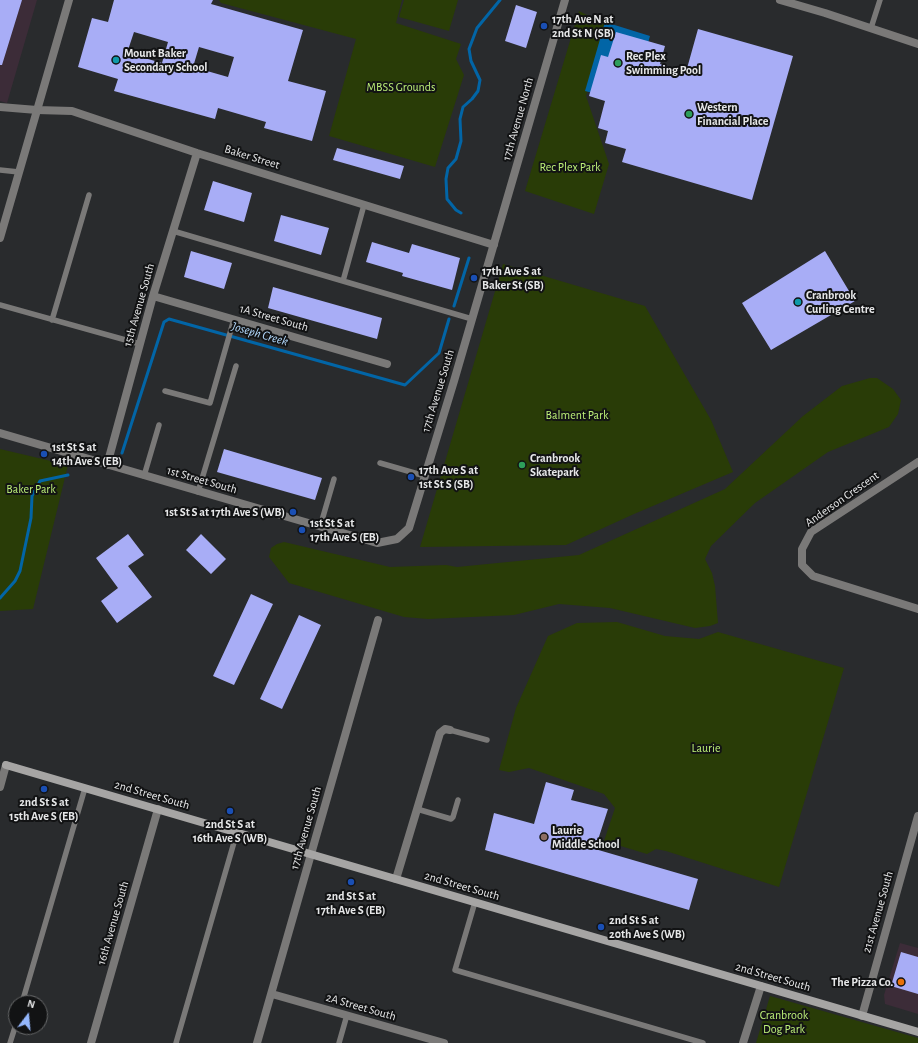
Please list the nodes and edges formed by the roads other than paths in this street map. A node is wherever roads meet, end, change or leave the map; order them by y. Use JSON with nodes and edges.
{"nodes":[{"id":1,"x":68,"y":0,"type":"edge"},
{"id":2,"x":566,"y":0,"type":"edge"},
{"id":3,"x":780,"y":0,"type":"edge"},
{"id":4,"x":880,"y":0,"type":"edge"},
{"id":5,"x":805,"y":4,"type":"edge"},
{"id":6,"x":871,"y":28,"type":"junction"},
{"id":7,"x":918,"y":44,"type":"edge"},
{"id":8,"x":0,"y":107,"type":"edge"},
{"id":9,"x":37,"y":110,"type":"junction"},
{"id":10,"x":197,"y":153,"type":"junction"},
{"id":11,"x":0,"y":170,"type":"edge"},
{"id":12,"x":19,"y":172,"type":"junction"},
{"id":13,"x":89,"y":196,"type":"dead end"},
{"id":14,"x":364,"y":205,"type":"junction"},
{"id":15,"x":173,"y":231,"type":"junction"},
{"id":16,"x":0,"y":238,"type":"edge"},
{"id":17,"x":494,"y":245,"type":"junction"},
{"id":18,"x":343,"y":281,"type":"junction"},
{"id":19,"x":153,"y":296,"type":"junction"},
{"id":20,"x":0,"y":305,"type":"edge"},
{"id":21,"x":234,"y":319,"type":"junction"},
{"id":22,"x":472,"y":319,"type":"junction"},
{"id":23,"x":52,"y":320,"type":"junction"},
{"id":24,"x":140,"y":344,"type":"junction"},
{"id":25,"x":387,"y":364,"type":"dead end"},
{"id":26,"x":236,"y":366,"type":"dead end"},
{"id":27,"x":165,"y":391,"type":"dead end"},
{"id":28,"x":159,"y":425,"type":"dead end"},
{"id":29,"x":0,"y":433,"type":"edge"},
{"id":30,"x":918,"y":462,"type":"edge"},
{"id":31,"x":380,"y":463,"type":"dead end"},
{"id":32,"x":107,"y":465,"type":"junction"},
{"id":33,"x":144,"y":476,"type":"junction"},
{"id":34,"x":425,"y":476,"type":"junction"},
{"id":35,"x":334,"y":479,"type":"dead end"},
{"id":36,"x":198,"y":492,"type":"junction"},
{"id":37,"x":320,"y":527,"type":"junction"},
{"id":38,"x":397,"y":540,"type":"joint"},
{"id":39,"x":918,"y":609,"type":"edge"},
{"id":40,"x":378,"y":620,"type":"dead end"},
{"id":41,"x":450,"y":730,"type":"joint"},
{"id":42,"x":486,"y":740,"type":"dead end"},
{"id":43,"x":3,"y":764,"type":"edge"},
{"id":44,"x":0,"y":787,"type":"edge"},
{"id":45,"x":85,"y":788,"type":"junction"},
{"id":46,"x":458,"y":800,"type":"dead end"},
{"id":47,"x":158,"y":809,"type":"junction"},
{"id":48,"x":417,"y":809,"type":"junction"},
{"id":49,"x":918,"y":816,"type":"edge"},
{"id":50,"x":237,"y":832,"type":"junction"},
{"id":51,"x":311,"y":854,"type":"junction"},
{"id":52,"x":396,"y":879,"type":"junction"},
{"id":53,"x":475,"y":902,"type":"junction"},
{"id":54,"x":761,"y":986,"type":"junction"},
{"id":55,"x":272,"y":994,"type":"junction"},
{"id":56,"x":24,"y":995,"type":"edge"},
{"id":57,"x":347,"y":1015,"type":"junction"},
{"id":58,"x":862,"y":1016,"type":"junction"},
{"id":59,"x":918,"y":1032,"type":"edge"},
{"id":60,"x":422,"y":1040,"type":"edge"},
{"id":61,"x":91,"y":1043,"type":"edge"},
{"id":62,"x":176,"y":1043,"type":"edge"},
{"id":63,"x":257,"y":1043,"type":"edge"},
{"id":64,"x":339,"y":1043,"type":"edge"},
{"id":65,"x":444,"y":1043,"type":"edge"},
{"id":66,"x":703,"y":1043,"type":"edge"},
{"id":67,"x":743,"y":1043,"type":"edge"}],
"edges":[{"from":1,"to":9,"type":"street"},
{"from":2,"to":17,"type":"street","name":"17th Avenue North"},
{"from":3,"to":5,"type":"street"},
{"from":4,"to":6,"type":"lane"},
{"from":5,"to":6,"type":"street"},
{"from":6,"to":7,"type":"street"},
{"from":8,"to":9,"type":"street","name":"Baker Street"},
{"from":9,"to":10,"type":"street","name":"Baker Street"},
{"from":9,"to":12,"type":"street"},
{"from":10,"to":14,"type":"street","name":"Baker Street"},
{"from":10,"to":15,"type":"street","name":"15th Avenue South"},
{"from":11,"to":12,"type":"lane"},
{"from":12,"to":16,"type":"street"},
{"from":13,"to":23,"type":"lane"},
{"from":14,"to":17,"type":"street","name":"Baker Street"},
{"from":14,"to":18,"type":"lane"},
{"from":15,"to":18,"type":"lane"},
{"from":15,"to":19,"type":"street","name":"15th Avenue South"},
{"from":17,"to":22,"type":"street","name":"17th Avenue South"},
{"from":18,"to":22,"type":"lane"},
{"from":19,"to":21,"type":"street","name":"1A Street South"},
{"from":19,"to":24,"type":"street","name":"15th Avenue South"},
{"from":20,"to":23,"type":"lane"},
{"from":21,"to":25,"type":"street","name":"1A Street South"},
{"from":21,"to":27,"type":"lane"},
{"from":22,"to":34,"type":"street","name":"17th Avenue South"},
{"from":23,"to":24,"type":"lane"},
{"from":24,"to":32,"type":"street","name":"15th Avenue South"},
{"from":26,"to":36,"type":"lane"},
{"from":28,"to":33,"type":"lane"},
{"from":29,"to":32,"type":"street","name":"1st Street South"},
{"from":30,"to":39,"type":"street","name":"Anderson Crescent"},
{"from":31,"to":34,"type":"lane"},
{"from":32,"to":33,"type":"street","name":"1st Street South"},
{"from":33,"to":36,"type":"street","name":"1st Street South"},
{"from":34,"to":38,"type":"street","name":"17th Avenue South"},
{"from":35,"to":37,"type":"lane"},
{"from":36,"to":37,"type":"street","name":"1st Street South"},
{"from":37,"to":38,"type":"street","name":"1st Street South"},
{"from":40,"to":51,"type":"street","name":"17th Avenue South"},
{"from":41,"to":42,"type":"lane"},
{"from":41,"to":48,"type":"street"},
{"from":43,"to":44,"type":"street"},
{"from":43,"to":45,"type":"main road","name":"2nd Street South"},
{"from":45,"to":47,"type":"main road","name":"2nd Street South"},
{"from":45,"to":56,"type":"lane"},
{"from":46,"to":48,"type":"lane"},
{"from":47,"to":50,"type":"main road","name":"2nd Street South"},
{"from":47,"to":61,"type":"street","name":"16th Avenue South"},
{"from":48,"to":52,"type":"street"},
{"from":49,"to":58,"type":"street","name":"21st Avenue South"},
{"from":50,"to":51,"type":"main road","name":"2nd Street South"},
{"from":50,"to":62,"type":"lane"},
{"from":51,"to":52,"type":"main road","name":"2nd Street South"},
{"from":51,"to":55,"type":"street","name":"17th Avenue South"},
{"from":52,"to":53,"type":"main road","name":"2nd Street South"},
{"from":53,"to":54,"type":"main road","name":"2nd Street South"},
{"from":53,"to":66,"type":"lane"},
{"from":54,"to":58,"type":"main road","name":"2nd Street South"},
{"from":54,"to":67,"type":"street"},
{"from":55,"to":57,"type":"street","name":"2A Street South"},
{"from":55,"to":63,"type":"street","name":"17th Avenue South"},
{"from":57,"to":60,"type":"street","name":"2A Street South"},
{"from":57,"to":64,"type":"lane"},
{"from":58,"to":59,"type":"main road","name":"2nd Street South"},
{"from":60,"to":65,"type":"street","name":"2A Street South"}]}
